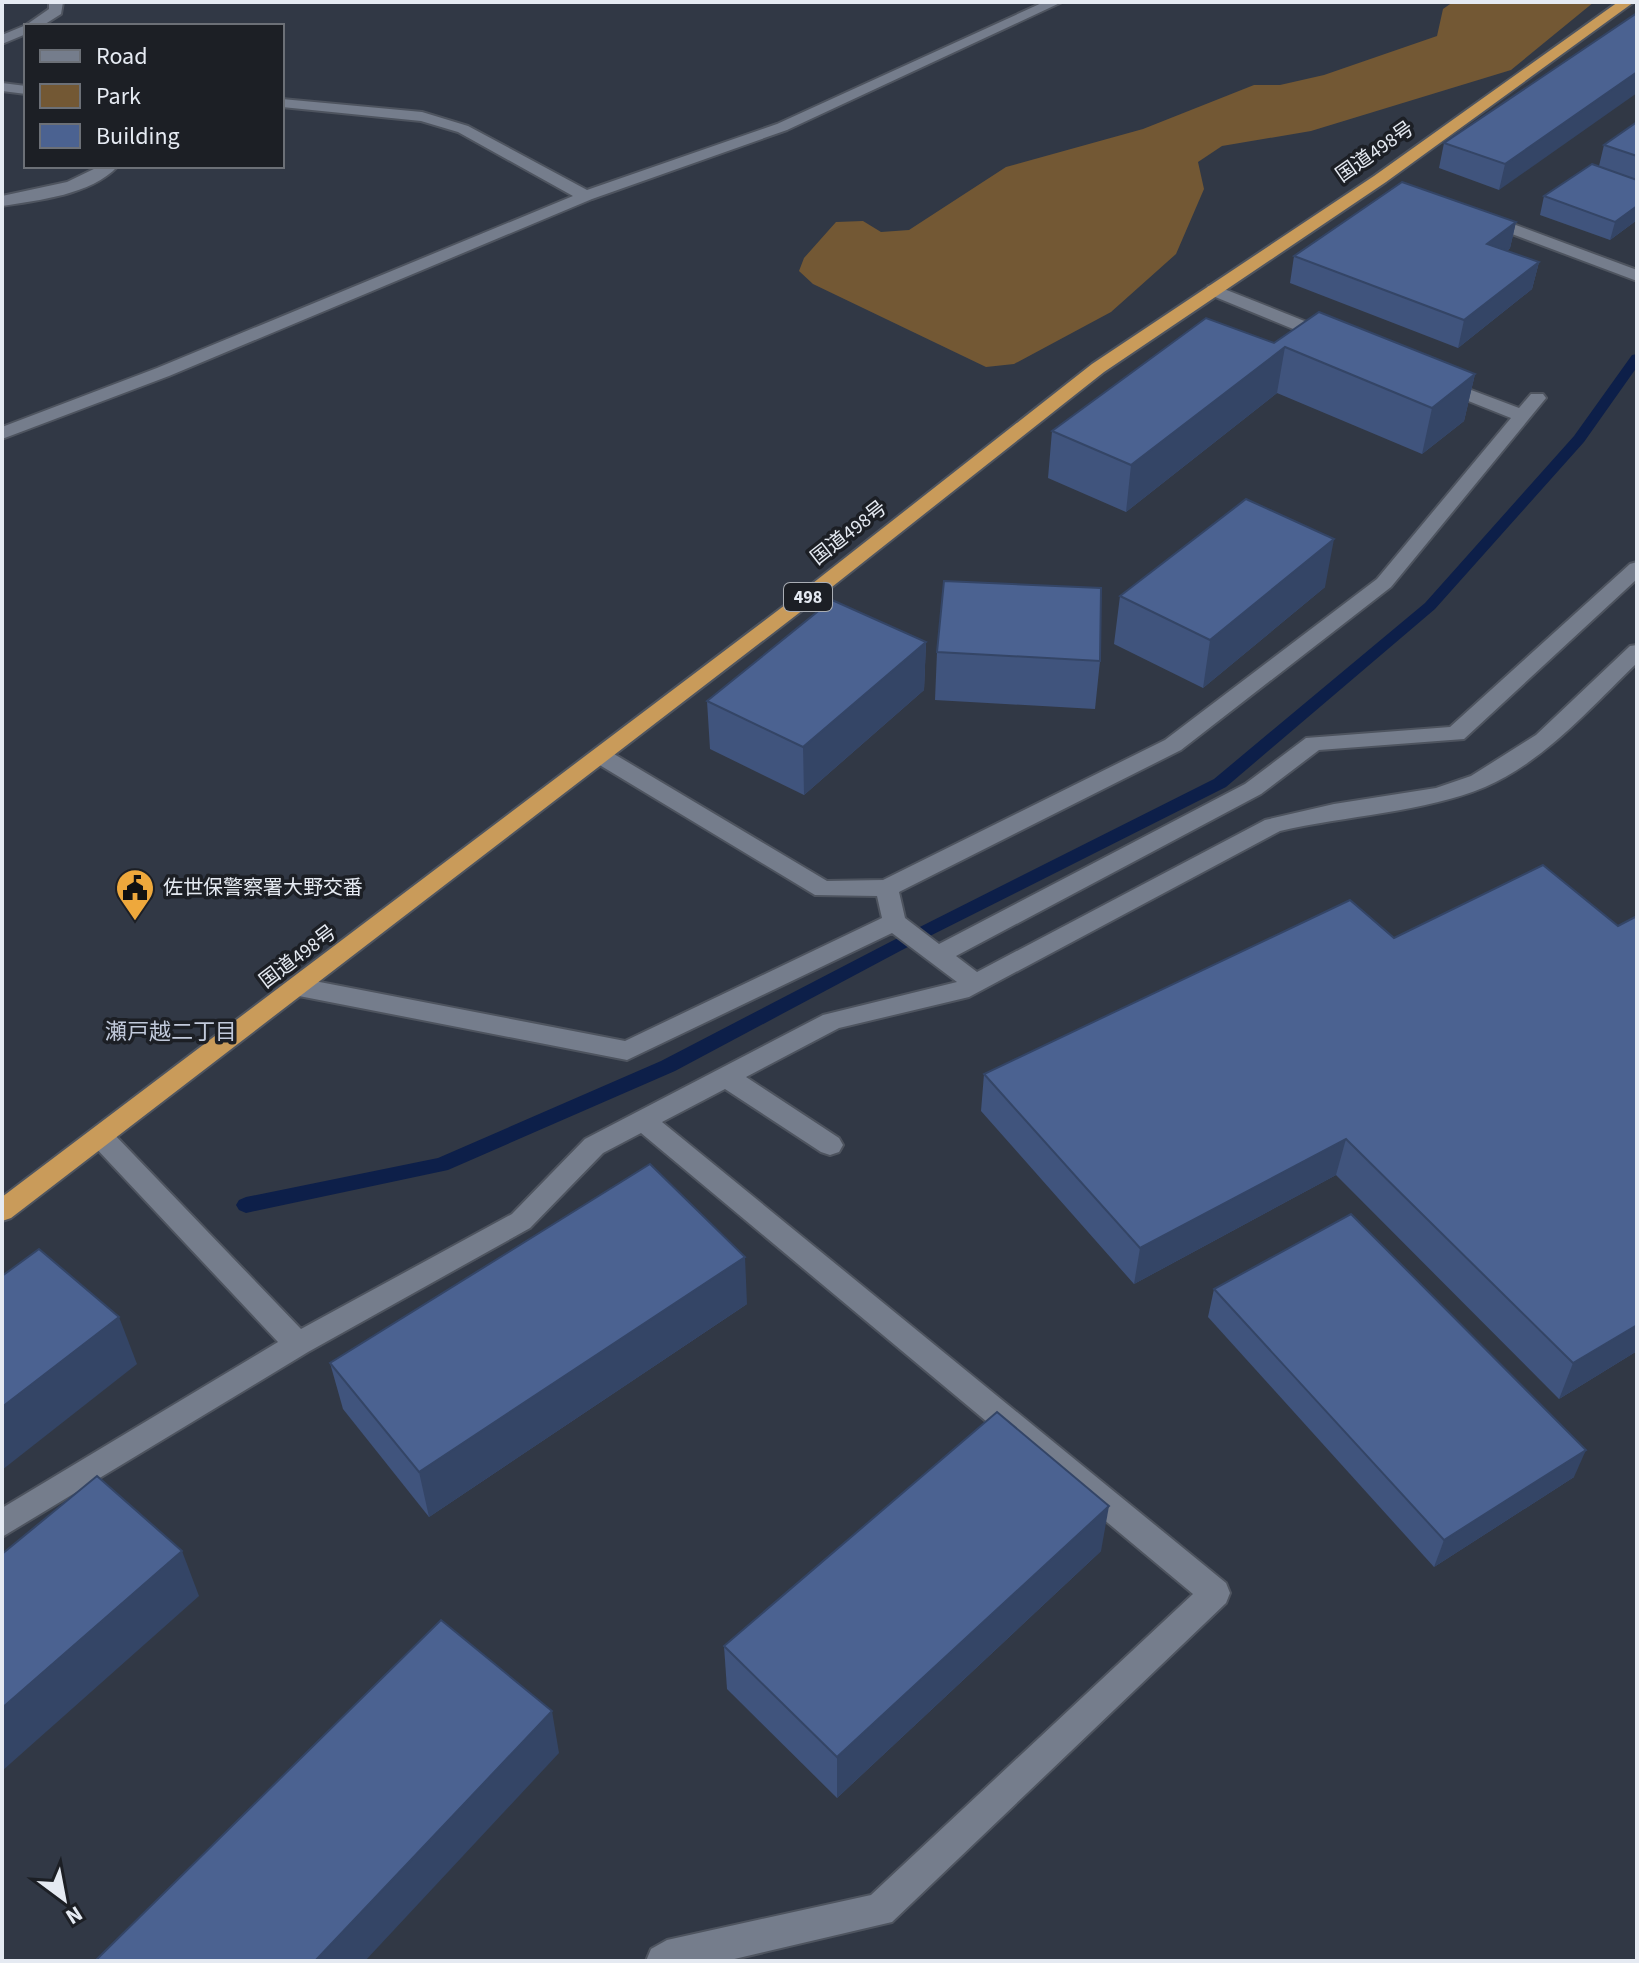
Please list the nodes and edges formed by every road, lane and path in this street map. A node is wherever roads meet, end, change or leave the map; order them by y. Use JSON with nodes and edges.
{"nodes":[{"id":1,"x":56,"y":2,"type":"edge"},
{"id":2,"x":1055,"y":2,"type":"edge"},
{"id":3,"x":1627,"y":2,"type":"edge"},
{"id":4,"x":35,"y":24,"type":"edge"},
{"id":5,"x":24,"y":30,"type":"edge"},
{"id":6,"x":2,"y":40,"type":"edge"},
{"id":7,"x":2,"y":87,"type":"edge"},
{"id":8,"x":24,"y":90,"type":"edge"},
{"id":9,"x":284,"y":103,"type":"edge"},
{"id":10,"x":108,"y":168,"type":"edge"},
{"id":11,"x":586,"y":196,"type":"junction"},
{"id":12,"x":2,"y":201,"type":"edge"},
{"id":13,"x":1466,"y":211,"type":"edge"},
{"id":14,"x":1637,"y":276,"type":"edge"},
{"id":15,"x":1214,"y":290,"type":"junction"},
{"id":16,"x":1346,"y":344,"type":"edge"},
{"id":17,"x":1419,"y":374,"type":"edge"},
{"id":18,"x":1537,"y":398,"type":"dead end"},
{"id":19,"x":1522,"y":416,"type":"junction"},
{"id":20,"x":2,"y":433,"type":"edge"},
{"id":21,"x":1637,"y":568,"type":"edge"},
{"id":22,"x":1637,"y":651,"type":"edge"},
{"id":23,"x":601,"y":756,"type":"junction"},
{"id":24,"x":887,"y":888,"type":"junction"},
{"id":25,"x":894,"y":922,"type":"junction"},
{"id":26,"x":938,"y":955,"type":"junction"},
{"id":27,"x":975,"y":983,"type":"junction"},
{"id":28,"x":299,"y":987,"type":"junction"},
{"id":29,"x":726,"y":1077,"type":"junction"},
{"id":30,"x":643,"y":1120,"type":"junction"},
{"id":31,"x":102,"y":1138,"type":"junction"},
{"id":32,"x":830,"y":1145,"type":"dead end"},
{"id":33,"x":2,"y":1211,"type":"edge"},
{"id":34,"x":298,"y":1344,"type":"junction"},
{"id":35,"x":2,"y":1524,"type":"edge"},
{"id":36,"x":663,"y":1961,"type":"edge"}],
"edges":[{"from":1,"to":4,"type":"street"},
{"from":2,"to":11,"type":"street"},
{"from":3,"to":15,"type":"highway","name":"国道498号","number":"498"},
{"from":5,"to":6,"type":"street"},
{"from":7,"to":8,"type":"street"},
{"from":9,"to":11,"type":"street"},
{"from":10,"to":12,"type":"street"},
{"from":11,"to":20,"type":"street"},
{"from":13,"to":14,"type":"street"},
{"from":15,"to":16,"type":"street"},
{"from":15,"to":23,"type":"highway","name":"国道498号","number":"498"},
{"from":17,"to":19,"type":"street"},
{"from":18,"to":19,"type":"street"},
{"from":19,"to":24,"type":"street"},
{"from":21,"to":26,"type":"street"},
{"from":22,"to":27,"type":"street"},
{"from":23,"to":24,"type":"street"},
{"from":23,"to":28,"type":"highway","name":"国道498号","number":"498"},
{"from":24,"to":25,"type":"street"},
{"from":25,"to":26,"type":"street"},
{"from":25,"to":28,"type":"street"},
{"from":26,"to":27,"type":"street"},
{"from":27,"to":29,"type":"street"},
{"from":28,"to":31,"type":"highway","name":"国道498号","number":"498"},
{"from":29,"to":30,"type":"street"},
{"from":29,"to":32,"type":"street"},
{"from":30,"to":34,"type":"street"},
{"from":30,"to":36,"type":"street"},
{"from":31,"to":33,"type":"highway","name":"国道498号","number":"498"},
{"from":31,"to":34,"type":"street"},
{"from":34,"to":35,"type":"street"}]}
